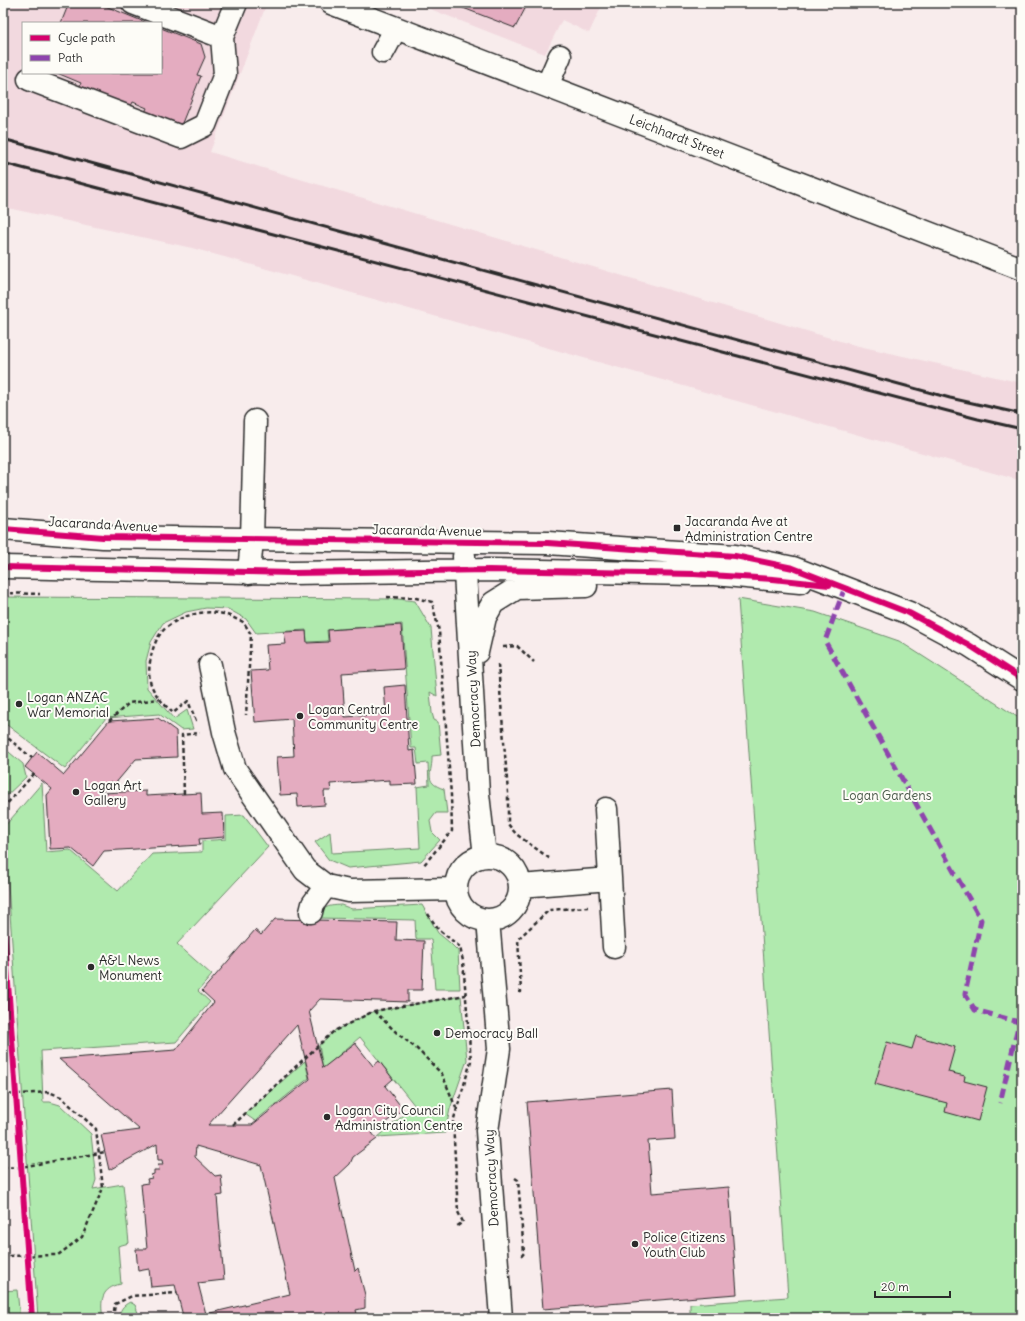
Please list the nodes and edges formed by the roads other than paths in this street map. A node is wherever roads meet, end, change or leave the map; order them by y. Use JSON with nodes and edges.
{"nodes":[{"id":1,"x":133,"y":3,"type":"edge"},
{"id":2,"x":236,"y":3,"type":"edge"},
{"id":3,"x":331,"y":3,"type":"edge"},
{"id":4,"x":396,"y":28,"type":"junction"},
{"id":5,"x":222,"y":37,"type":"junction"},
{"id":6,"x":383,"y":52,"type":"dead end"},
{"id":7,"x":560,"y":56,"type":"dead end"},
{"id":8,"x":29,"y":79,"type":"dead end"},
{"id":9,"x":547,"y":86,"type":"junction"},
{"id":10,"x":1022,"y":269,"type":"edge"},
{"id":11,"x":255,"y":421,"type":"dead end"},
{"id":12,"x":3,"y":529,"type":"edge"},
{"id":13,"x":252,"y":539,"type":"junction"},
{"id":14,"x":464,"y":542,"type":"junction"},
{"id":15,"x":3,"y":567,"type":"edge"},
{"id":16,"x":464,"y":571,"type":"junction"},
{"id":17,"x":249,"y":573,"type":"junction"},
{"id":18,"x":694,"y":574,"type":"junction"},
{"id":19,"x":845,"y":587,"type":"junction"},
{"id":20,"x":210,"y":665,"type":"dead end"},
{"id":21,"x":472,"y":674,"type":"junction"},
{"id":22,"x":1022,"y":679,"type":"edge"},
{"id":23,"x":606,"y":809,"type":"dead end"},
{"id":24,"x":485,"y":856,"type":"junction"},
{"id":25,"x":610,"y":879,"type":"junction"},
{"id":26,"x":326,"y":886,"type":"junction"},
{"id":27,"x":520,"y":886,"type":"junction"},
{"id":28,"x":456,"y":889,"type":"junction"},
{"id":29,"x":311,"y":912,"type":"dead end"},
{"id":30,"x":488,"y":920,"type":"junction"},
{"id":31,"x":614,"y":947,"type":"dead end"},
{"id":32,"x":501,"y":1318,"type":"edge"}],
"edges":[{"from":1,"to":5,"type":"street"},
{"from":2,"to":5,"type":"street"},
{"from":3,"to":4,"type":"street","name":"Leichhardt Street"},
{"from":4,"to":6,"type":"street"},
{"from":4,"to":9,"type":"street","name":"Leichhardt Street"},
{"from":5,"to":8,"type":"street"},
{"from":7,"to":9,"type":"street"},
{"from":9,"to":10,"type":"street","name":"Leichhardt Street"},
{"from":11,"to":13,"type":"street"},
{"from":12,"to":13,"type":"street","name":"Jacaranda Avenue"},
{"from":13,"to":14,"type":"street","name":"Jacaranda Avenue"},
{"from":13,"to":17,"type":"street"},
{"from":14,"to":16,"type":"street","name":"Democracy Way"},
{"from":14,"to":19,"type":"street","name":"Jacaranda Avenue"},
{"from":15,"to":17,"type":"street","name":"Jacaranda Avenue"},
{"from":16,"to":17,"type":"street","name":"Jacaranda Avenue"},
{"from":16,"to":18,"type":"street","name":"Jacaranda Avenue"},
{"from":16,"to":21,"type":"street","name":"Democracy Way"},
{"from":18,"to":19,"type":"street","name":"Jacaranda Avenue"},
{"from":18,"to":21,"type":"street"},
{"from":19,"to":22,"type":"street","name":"Jacaranda Avenue"},
{"from":20,"to":26,"type":"street"},
{"from":21,"to":24,"type":"street","name":"Democracy Way"},
{"from":23,"to":25,"type":"street"},
{"from":24,"to":27,"type":"street"},
{"from":24,"to":28,"type":"street"},
{"from":25,"to":27,"type":"street"},
{"from":25,"to":31,"type":"street"},
{"from":26,"to":28,"type":"street"},
{"from":26,"to":29,"type":"street"},
{"from":27,"to":30,"type":"street"},
{"from":28,"to":30,"type":"street"},
{"from":30,"to":32,"type":"street","name":"Democracy Way"}]}
